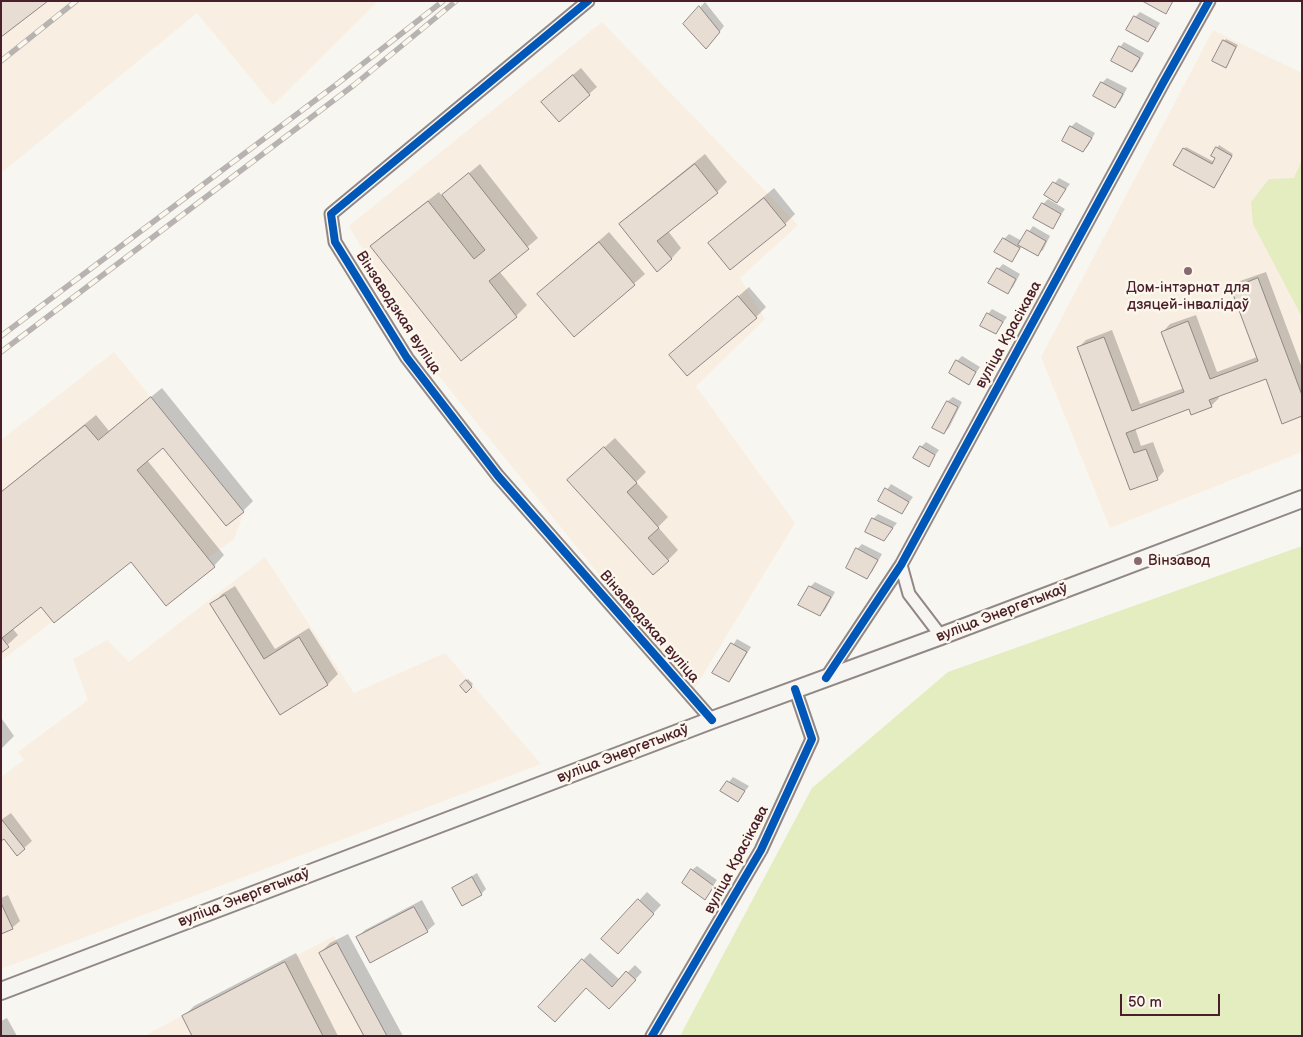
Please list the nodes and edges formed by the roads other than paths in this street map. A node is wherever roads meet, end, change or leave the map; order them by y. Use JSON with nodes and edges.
{"nodes":[{"id":1,"x":588,"y":1,"type":"edge"},
{"id":2,"x":1209,"y":1,"type":"edge"},
{"id":3,"x":1302,"y":499,"type":"edge"},
{"id":4,"x":900,"y":565,"type":"junction"},
{"id":5,"x":941,"y":636,"type":"junction"},
{"id":6,"x":826,"y":678,"type":"junction"},
{"id":7,"x":794,"y":689,"type":"junction"},
{"id":8,"x":712,"y":720,"type":"junction"},
{"id":9,"x":1,"y":991,"type":"edge"},
{"id":10,"x":652,"y":1036,"type":"edge"}],
"edges":[{"from":1,"to":8,"type":"street","name":"Вінзаводзкая вуліца"},
{"from":2,"to":4,"type":"street","name":"вуліца Красікава"},
{"from":3,"to":5,"type":"main road","name":"вуліца Энергетыкаў"},
{"from":4,"to":5,"type":"street"},
{"from":4,"to":6,"type":"street","name":"вуліца Красікава"},
{"from":5,"to":6,"type":"main road","name":"вуліца Энергетыкаў"},
{"from":6,"to":7,"type":"main road","name":"вуліца Энергетыкаў"},
{"from":7,"to":8,"type":"main road","name":"вуліца Энергетыкаў"},
{"from":7,"to":10,"type":"street","name":"вуліца Красікава"},
{"from":8,"to":9,"type":"main road","name":"вуліца Энергетыкаў"}]}
